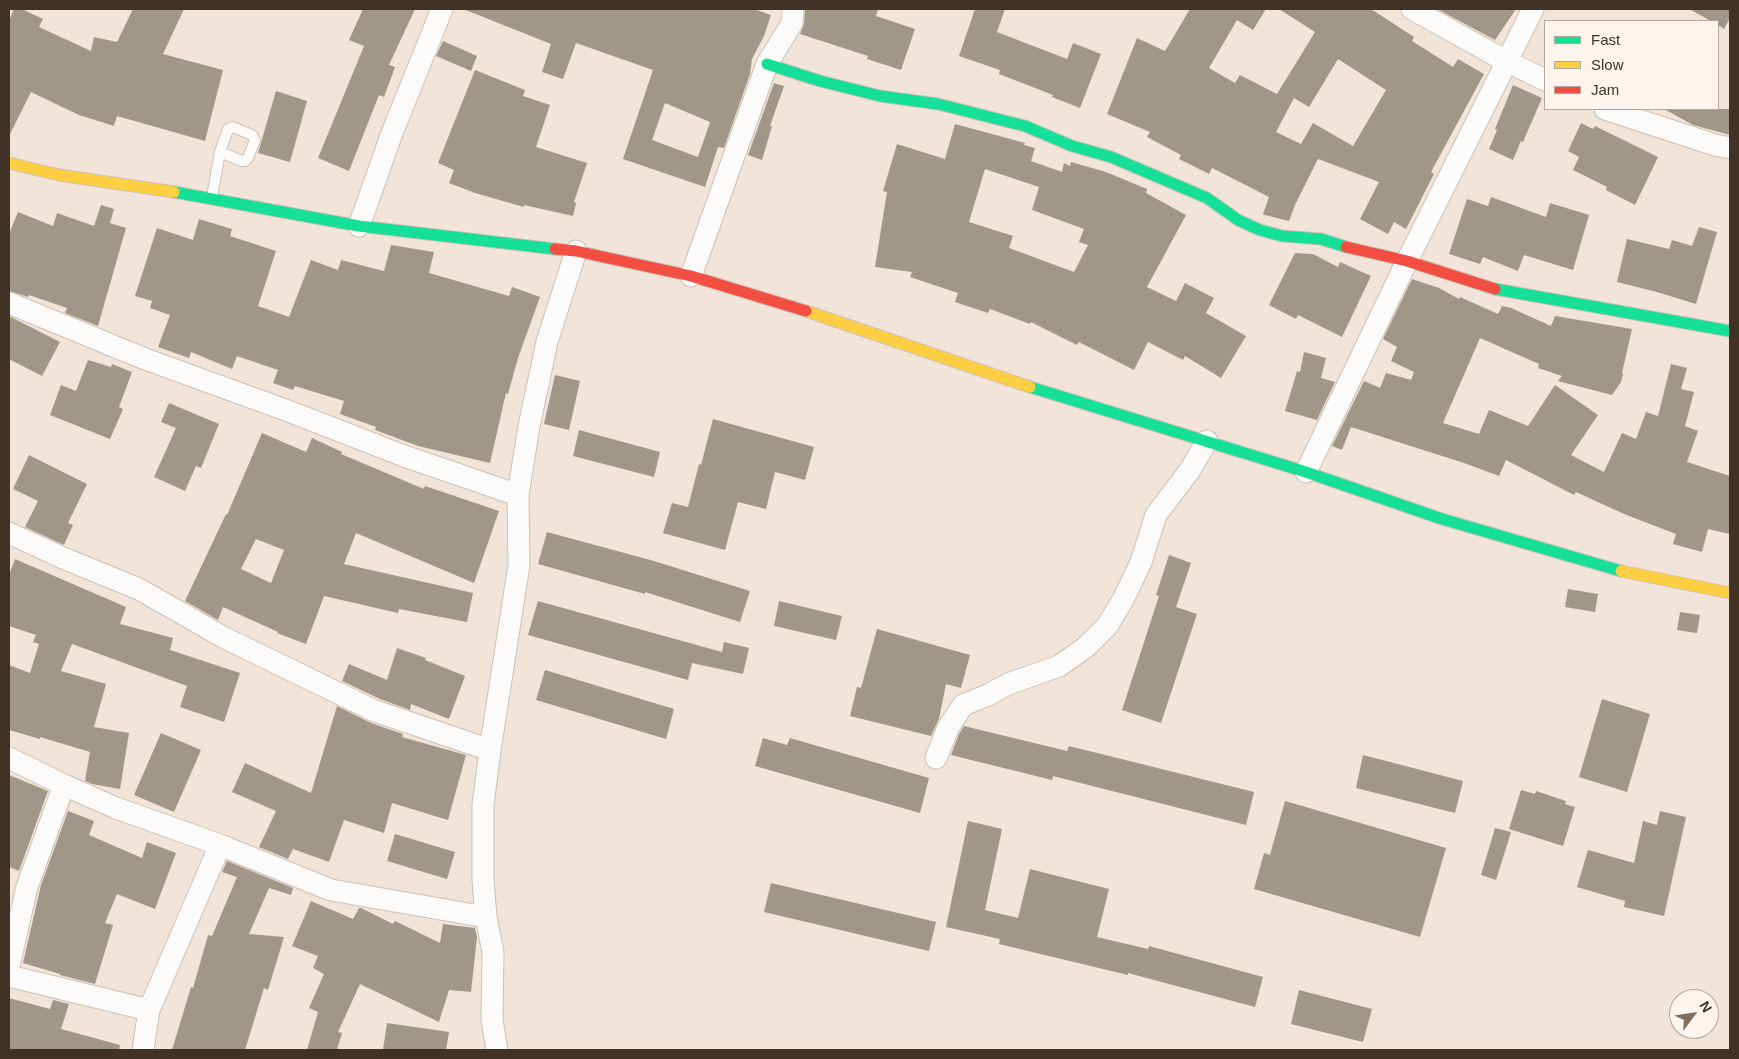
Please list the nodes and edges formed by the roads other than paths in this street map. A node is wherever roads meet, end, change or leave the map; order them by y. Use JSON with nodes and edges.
{"nodes":[{"id":1,"x":442,"y":9,"type":"edge"},
{"id":2,"x":793,"y":9,"type":"edge"},
{"id":3,"x":1412,"y":9,"type":"edge"},
{"id":4,"x":1533,"y":9,"type":"edge"},
{"id":5,"x":1506,"y":61,"type":"junction"},
{"id":6,"x":767,"y":64,"type":"junction"},
{"id":7,"x":1544,"y":80,"type":"edge"},
{"id":8,"x":1608,"y":110,"type":"edge"},
{"id":9,"x":1730,"y":148,"type":"edge"},
{"id":10,"x":220,"y":152,"type":"dead end"},
{"id":11,"x":9,"y":163,"type":"edge"},
{"id":12,"x":212,"y":198,"type":"junction"},
{"id":13,"x":359,"y":226,"type":"junction"},
{"id":14,"x":576,"y":251,"type":"junction"},
{"id":15,"x":1407,"y":261,"type":"junction"},
{"id":16,"x":691,"y":276,"type":"junction"},
{"id":17,"x":9,"y":304,"type":"edge"},
{"id":18,"x":1730,"y":331,"type":"edge"},
{"id":19,"x":1207,"y":442,"type":"junction"},
{"id":20,"x":1306,"y":472,"type":"junction"},
{"id":21,"x":518,"y":496,"type":"junction"},
{"id":22,"x":9,"y":533,"type":"edge"},
{"id":23,"x":1730,"y":593,"type":"edge"},
{"id":24,"x":490,"y":750,"type":"junction"},
{"id":25,"x":9,"y":758,"type":"edge"},
{"id":26,"x":936,"y":758,"type":"dead end"},
{"id":27,"x":64,"y":785,"type":"junction"},
{"id":28,"x":220,"y":845,"type":"junction"},
{"id":29,"x":486,"y":917,"type":"junction"},
{"id":30,"x":9,"y":966,"type":"edge"},
{"id":31,"x":9,"y":976,"type":"edge"},
{"id":32,"x":149,"y":1010,"type":"junction"},
{"id":33,"x":143,"y":1050,"type":"edge"},
{"id":34,"x":496,"y":1050,"type":"edge"}],
"edges":[{"from":1,"to":13,"type":"street"},
{"from":2,"to":6,"type":"street"},
{"from":3,"to":5,"type":"street"},
{"from":4,"to":5,"type":"street"},
{"from":5,"to":7,"type":"street"},
{"from":5,"to":15,"type":"street"},
{"from":6,"to":15,"type":"main road"},
{"from":6,"to":16,"type":"street"},
{"from":8,"to":9,"type":"street"},
{"from":10,"to":12,"type":"lane"},
{"from":11,"to":12,"type":"main road"},
{"from":12,"to":13,"type":"main road"},
{"from":13,"to":14,"type":"main road"},
{"from":14,"to":16,"type":"main road"},
{"from":14,"to":21,"type":"street"},
{"from":15,"to":18,"type":"main road"},
{"from":15,"to":20,"type":"street"},
{"from":16,"to":19,"type":"main road"},
{"from":17,"to":21,"type":"street"},
{"from":19,"to":20,"type":"main road"},
{"from":19,"to":26,"type":"street"},
{"from":20,"to":23,"type":"main road"},
{"from":21,"to":24,"type":"street"},
{"from":22,"to":24,"type":"street"},
{"from":24,"to":29,"type":"street"},
{"from":25,"to":27,"type":"street"},
{"from":27,"to":28,"type":"street"},
{"from":27,"to":30,"type":"street"},
{"from":28,"to":29,"type":"street"},
{"from":28,"to":32,"type":"street"},
{"from":29,"to":34,"type":"street"},
{"from":31,"to":32,"type":"street"},
{"from":32,"to":33,"type":"street"}]}
